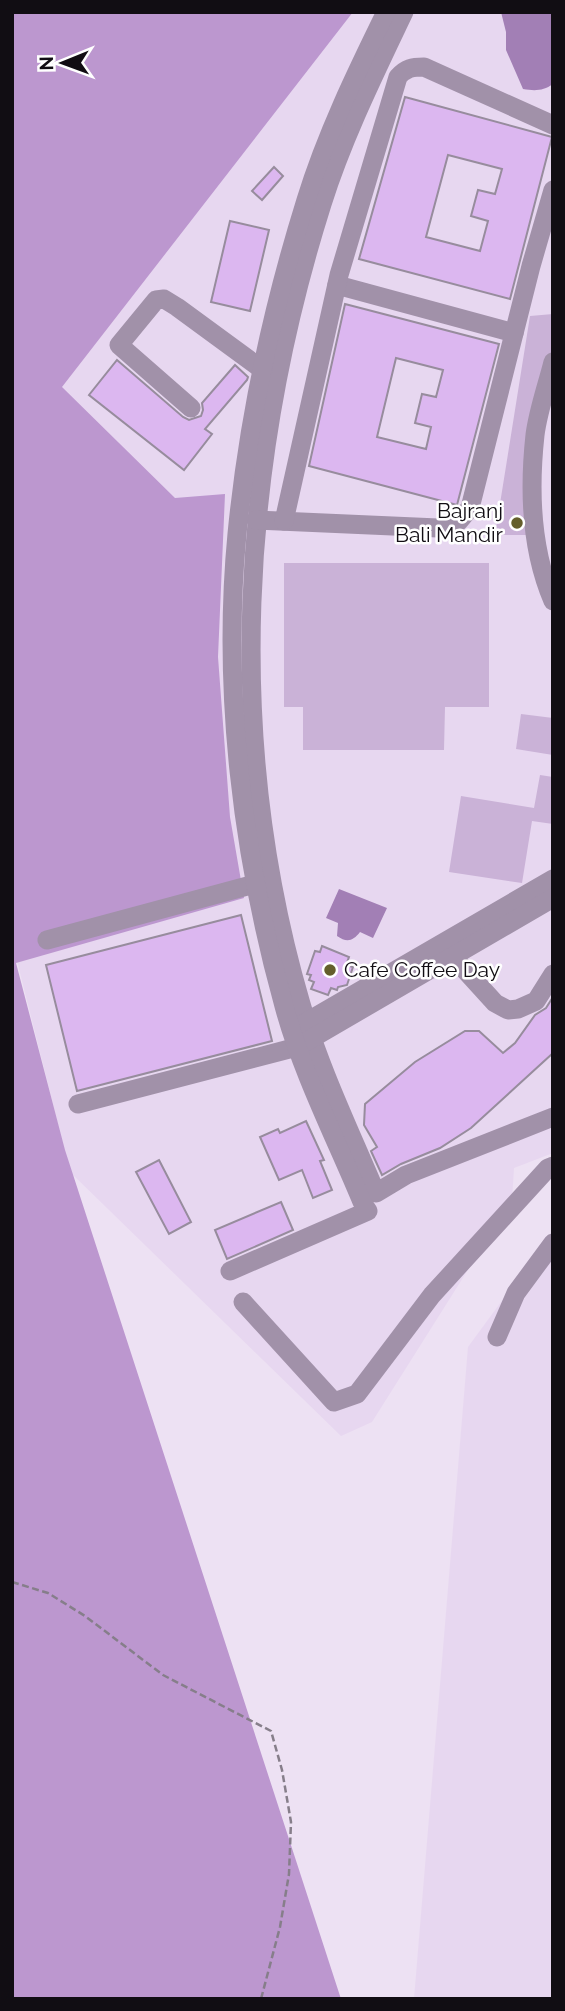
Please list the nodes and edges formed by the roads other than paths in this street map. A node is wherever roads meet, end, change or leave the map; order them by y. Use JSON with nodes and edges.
{"nodes":[{"id":1,"x":386,"y":12,"type":"edge"},
{"id":2,"x":404,"y":12,"type":"edge"},
{"id":3,"x":553,"y":125,"type":"edge"},
{"id":4,"x":553,"y":190,"type":"edge"},
{"id":5,"x":337,"y":285,"type":"junction"},
{"id":6,"x":514,"y":333,"type":"junction"},
{"id":7,"x":553,"y":362,"type":"edge"},
{"id":8,"x":263,"y":370,"type":"junction"},
{"id":9,"x":191,"y":408,"type":"dead end"},
{"id":10,"x":256,"y":520,"type":"junction"},
{"id":11,"x":284,"y":522,"type":"junction"},
{"id":12,"x":550,"y":589,"type":"edge"},
{"id":13,"x":553,"y":879,"type":"edge"},
{"id":14,"x":255,"y":884,"type":"junction"},
{"id":15,"x":553,"y":898,"type":"edge"},
{"id":16,"x":47,"y":940,"type":"dead end"},
{"id":17,"x":447,"y":950,"type":"junction"},
{"id":18,"x":553,"y":974,"type":"edge"},
{"id":19,"x":302,"y":1034,"type":"junction"},
{"id":20,"x":78,"y":1104,"type":"dead end"},
{"id":21,"x":553,"y":1117,"type":"edge"},
{"id":22,"x":553,"y":1167,"type":"edge"},
{"id":23,"x":553,"y":1242,"type":"edge"},
{"id":24,"x":230,"y":1271,"type":"dead end"},
{"id":25,"x":243,"y":1302,"type":"dead end"},
{"id":26,"x":497,"y":1337,"type":"dead end"}],
"edges":[{"from":1,"to":8,"type":"street"},
{"from":2,"to":10,"type":"street"},
{"from":3,"to":5,"type":"street"},
{"from":4,"to":6,"type":"street"},
{"from":5,"to":6,"type":"street"},
{"from":5,"to":11,"type":"street"},
{"from":6,"to":11,"type":"street"},
{"from":7,"to":12,"type":"street"},
{"from":8,"to":9,"type":"street"},
{"from":8,"to":14,"type":"street"},
{"from":10,"to":11,"type":"street"},
{"from":10,"to":19,"type":"street"},
{"from":13,"to":17,"type":"street"},
{"from":14,"to":16,"type":"street"},
{"from":14,"to":19,"type":"street"},
{"from":15,"to":17,"type":"street"},
{"from":17,"to":18,"type":"street"},
{"from":17,"to":19,"type":"street"},
{"from":19,"to":20,"type":"street"},
{"from":19,"to":21,"type":"street"},
{"from":19,"to":24,"type":"street"},
{"from":22,"to":25,"type":"street"},
{"from":23,"to":26,"type":"street"}]}
